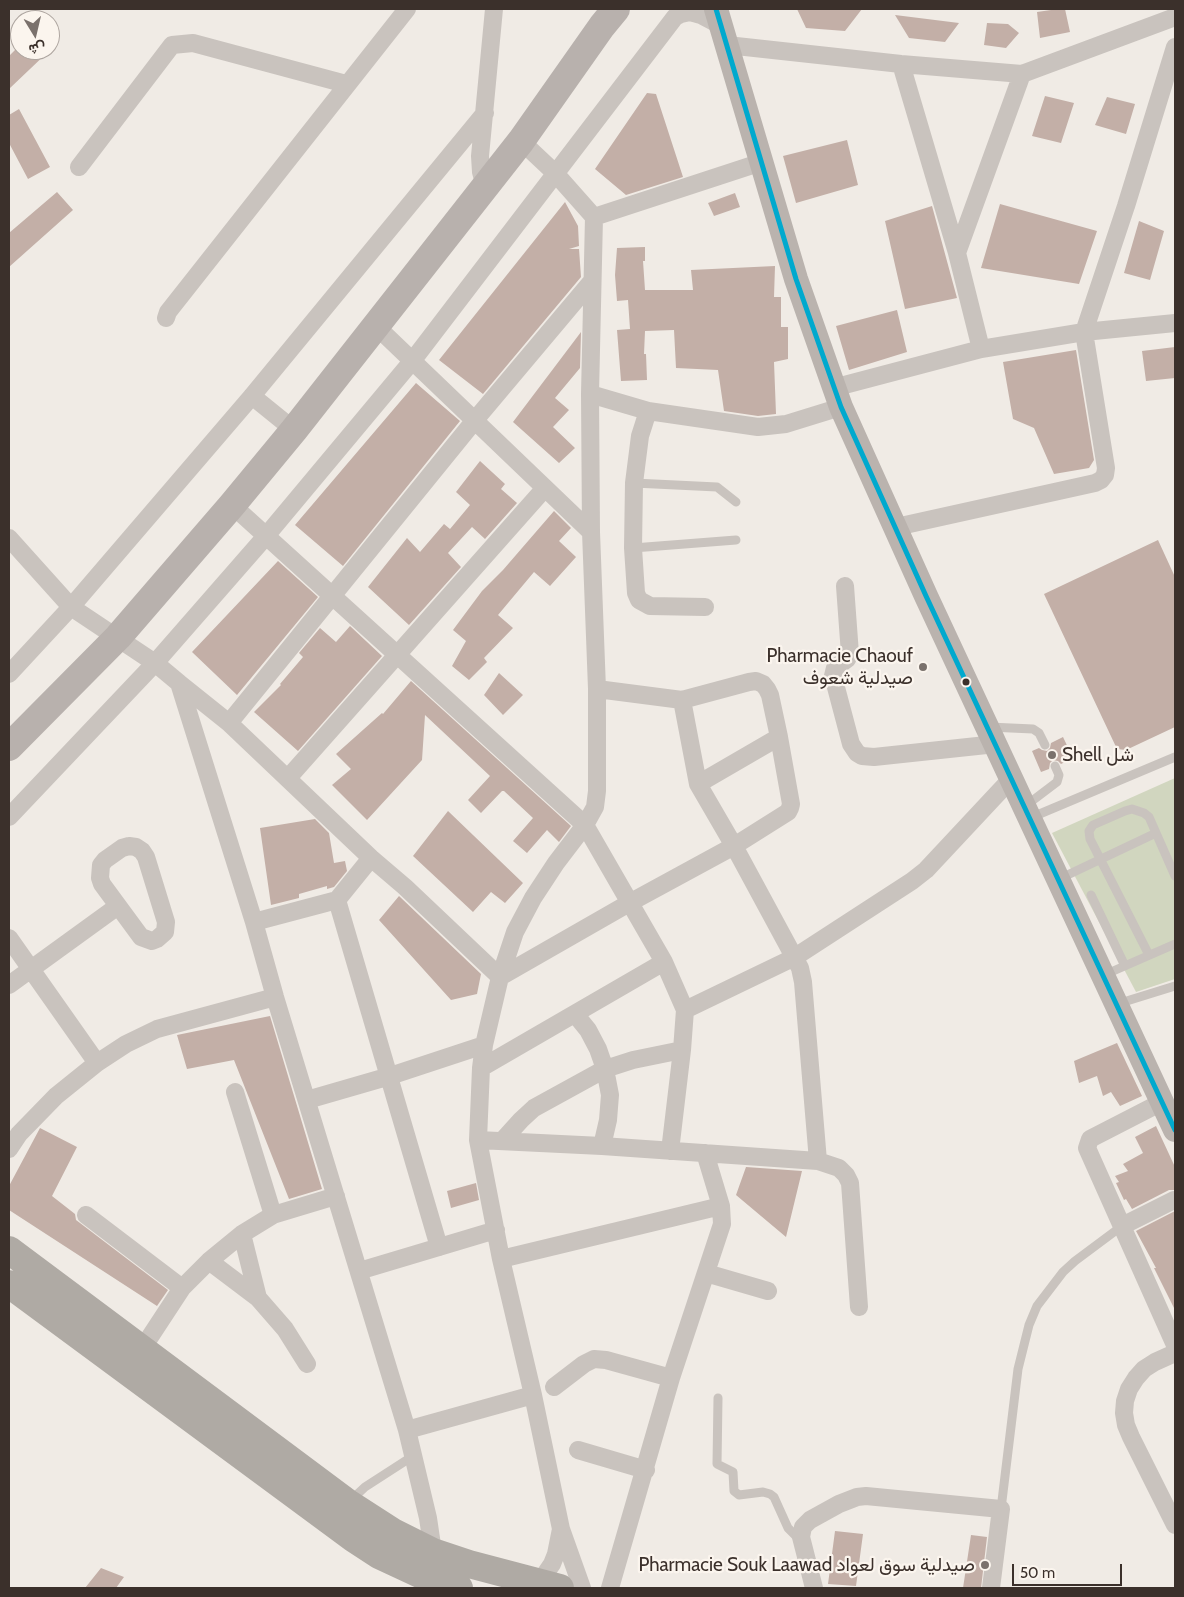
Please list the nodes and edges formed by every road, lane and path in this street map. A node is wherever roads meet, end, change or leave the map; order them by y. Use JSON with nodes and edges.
{"nodes":[{"id":1,"x":408,"y":9,"type":"edge"},
{"id":2,"x":494,"y":9,"type":"edge"},
{"id":3,"x":609,"y":14,"type":"edge"},
{"id":4,"x":1175,"y":17,"type":"edge"},
{"id":5,"x":721,"y":26,"type":"edge"},
{"id":6,"x":1175,"y":47,"type":"edge"},
{"id":7,"x":901,"y":64,"type":"junction"},
{"id":8,"x":1022,"y":74,"type":"junction"},
{"id":9,"x":346,"y":84,"type":"junction"},
{"id":10,"x":485,"y":113,"type":"junction"},
{"id":11,"x":521,"y":141,"type":"junction"},
{"id":12,"x":762,"y":162,"type":"junction"},
{"id":13,"x":79,"y":167,"type":"dead end"},
{"id":14,"x":555,"y":173,"type":"junction"},
{"id":15,"x":485,"y":187,"type":"junction"},
{"id":16,"x":594,"y":217,"type":"junction"},
{"id":17,"x":957,"y":253,"type":"junction"},
{"id":18,"x":592,"y":281,"type":"junction"},
{"id":19,"x":166,"y":318,"type":"dead end"},
{"id":20,"x":1175,"y":323,"type":"edge"},
{"id":21,"x":376,"y":326,"type":"junction"},
{"id":22,"x":1084,"y":332,"type":"junction"},
{"id":23,"x":981,"y":349,"type":"junction"},
{"id":24,"x":413,"y":360,"type":"junction"},
{"id":25,"x":590,"y":394,"type":"junction"},
{"id":26,"x":252,"y":396,"type":"junction"},
{"id":27,"x":837,"y":398,"type":"junction"},
{"id":28,"x":648,"y":411,"type":"junction"},
{"id":29,"x":475,"y":420,"type":"junction"},
{"id":30,"x":294,"y":430,"type":"junction"},
{"id":31,"x":634,"y":483,"type":"junction"},
{"id":32,"x":545,"y":488,"type":"junction"},
{"id":33,"x":736,"y":502,"type":"dead end"},
{"id":34,"x":232,"y":505,"type":"junction"},
{"id":35,"x":896,"y":527,"type":"junction"},
{"id":36,"x":591,"y":532,"type":"junction"},
{"id":37,"x":266,"y":536,"type":"junction"},
{"id":38,"x":9,"y":538,"type":"edge"},
{"id":39,"x":736,"y":540,"type":"dead end"},
{"id":40,"x":633,"y":548,"type":"junction"},
{"id":41,"x":845,"y":586,"type":"dead end"},
{"id":42,"x":333,"y":596,"type":"junction"},
{"id":43,"x":71,"y":607,"type":"junction"},
{"id":44,"x":705,"y":607,"type":"dead end"},
{"id":45,"x":118,"y":637,"type":"junction"},
{"id":46,"x":398,"y":654,"type":"junction"},
{"id":47,"x":155,"y":664,"type":"junction"},
{"id":48,"x":9,"y":674,"type":"edge"},
{"id":49,"x":179,"y":683,"type":"junction"},
{"id":50,"x":598,"y":689,"type":"junction"},
{"id":51,"x":682,"y":700,"type":"junction"},
{"id":52,"x":229,"y":723,"type":"junction"},
{"id":53,"x":992,"y":736,"type":"junction"},
{"id":54,"x":779,"y":737,"type":"junction"},
{"id":55,"x":1045,"y":745,"type":"dead end"},
{"id":56,"x":9,"y":747,"type":"edge"},
{"id":57,"x":1175,"y":757,"type":"edge"},
{"id":58,"x":1055,"y":766,"type":"dead end"},
{"id":59,"x":288,"y":778,"type":"junction"},
{"id":60,"x":1012,"y":778,"type":"junction"},
{"id":61,"x":698,"y":784,"type":"junction"},
{"id":62,"x":1027,"y":812,"type":"junction"},
{"id":63,"x":9,"y":817,"type":"edge"},
{"id":64,"x":586,"y":826,"type":"junction"},
{"id":65,"x":1156,"y":832,"type":"junction"},
{"id":66,"x":734,"y":846,"type":"junction"},
{"id":67,"x":371,"y":858,"type":"junction"},
{"id":68,"x":1100,"y":859,"type":"junction"},
{"id":69,"x":1175,"y":876,"type":"edge"},
{"id":70,"x":1058,"y":879,"type":"junction"},
{"id":71,"x":1091,"y":895,"type":"dead end"},
{"id":72,"x":337,"y":900,"type":"junction"},
{"id":73,"x":631,"y":902,"type":"junction"},
{"id":74,"x":118,"y":906,"type":"junction"},
{"id":75,"x":254,"y":922,"type":"junction"},
{"id":76,"x":9,"y":938,"type":"edge"},
{"id":77,"x":1175,"y":944,"type":"edge"},
{"id":78,"x":1148,"y":955,"type":"junction"},
{"id":79,"x":795,"y":957,"type":"junction"},
{"id":80,"x":664,"y":962,"type":"junction"},
{"id":81,"x":32,"y":968,"type":"junction"},
{"id":82,"x":1114,"y":970,"type":"junction"},
{"id":83,"x":500,"y":977,"type":"junction"},
{"id":84,"x":9,"y":985,"type":"edge"},
{"id":85,"x":1175,"y":986,"type":"edge"},
{"id":86,"x":275,"y":997,"type":"junction"},
{"id":87,"x":1117,"y":1004,"type":"junction"},
{"id":88,"x":684,"y":1010,"type":"junction"},
{"id":89,"x":575,"y":1014,"type":"junction"},
{"id":90,"x":484,"y":1045,"type":"junction"},
{"id":91,"x":682,"y":1050,"type":"junction"},
{"id":92,"x":97,"y":1063,"type":"junction"},
{"id":93,"x":481,"y":1068,"type":"junction"},
{"id":94,"x":605,"y":1069,"type":"junction"},
{"id":95,"x":390,"y":1076,"type":"junction"},
{"id":96,"x":235,"y":1092,"type":"dead end"},
{"id":97,"x":307,"y":1100,"type":"junction"},
{"id":98,"x":1162,"y":1102,"type":"junction"},
{"id":99,"x":1175,"y":1130,"type":"edge"},
{"id":100,"x":478,"y":1140,"type":"junction"},
{"id":101,"x":502,"y":1141,"type":"junction"},
{"id":102,"x":602,"y":1146,"type":"junction"},
{"id":103,"x":9,"y":1149,"type":"edge"},
{"id":104,"x":670,"y":1151,"type":"junction"},
{"id":105,"x":705,"y":1153,"type":"junction"},
{"id":106,"x":818,"y":1161,"type":"junction"},
{"id":107,"x":336,"y":1196,"type":"junction"},
{"id":108,"x":1174,"y":1200,"type":"dead end"},
{"id":109,"x":721,"y":1206,"type":"junction"},
{"id":110,"x":86,"y":1215,"type":"dead end"},
{"id":111,"x":273,"y":1215,"type":"junction"},
{"id":112,"x":1122,"y":1226,"type":"junction"},
{"id":113,"x":496,"y":1230,"type":"junction"},
{"id":114,"x":242,"y":1234,"type":"junction"},
{"id":115,"x":439,"y":1247,"type":"junction"},
{"id":116,"x":9,"y":1250,"type":"edge"},
{"id":117,"x":502,"y":1259,"type":"junction"},
{"id":118,"x":209,"y":1261,"type":"junction"},
{"id":119,"x":359,"y":1271,"type":"junction"},
{"id":120,"x":706,"y":1273,"type":"junction"},
{"id":121,"x":9,"y":1284,"type":"edge"},
{"id":122,"x":182,"y":1288,"type":"junction"},
{"id":123,"x":768,"y":1290,"type":"dead end"},
{"id":124,"x":258,"y":1298,"type":"junction"},
{"id":125,"x":859,"y":1306,"type":"dead end"},
{"id":126,"x":1175,"y":1345,"type":"edge"},
{"id":127,"x":142,"y":1349,"type":"junction"},
{"id":128,"x":1175,"y":1353,"type":"edge"},
{"id":129,"x":307,"y":1364,"type":"dead end"},
{"id":130,"x":671,"y":1378,"type":"junction"},
{"id":131,"x":554,"y":1386,"type":"dead end"},
{"id":132,"x":533,"y":1395,"type":"junction"},
{"id":133,"x":718,"y":1398,"type":"dead end"},
{"id":134,"x":407,"y":1430,"type":"junction"},
{"id":135,"x":578,"y":1450,"type":"dead end"},
{"id":136,"x":413,"y":1456,"type":"junction"},
{"id":137,"x":646,"y":1470,"type":"junction"},
{"id":138,"x":348,"y":1502,"type":"junction"},
{"id":139,"x":1001,"y":1509,"type":"junction"},
{"id":140,"x":1175,"y":1525,"type":"edge"},
{"id":141,"x":561,"y":1529,"type":"junction"},
{"id":142,"x":802,"y":1542,"type":"junction"},
{"id":143,"x":433,"y":1552,"type":"junction"},
{"id":144,"x":550,"y":1586,"type":"edge"},
{"id":145,"x":459,"y":1588,"type":"edge"},
{"id":146,"x":582,"y":1588,"type":"edge"},
{"id":147,"x":610,"y":1588,"type":"edge"},
{"id":148,"x":814,"y":1588,"type":"edge"},
{"id":149,"x":991,"y":1588,"type":"edge"}],
"edges":[{"from":1,"to":9,"type":"street"},
{"from":2,"to":10,"type":"street"},
{"from":3,"to":11,"type":"main road"},
{"from":4,"to":8,"type":"street"},
{"from":5,"to":7,"type":"street"},
{"from":5,"to":12,"type":"street"},
{"from":5,"to":14,"type":"street"},
{"from":6,"to":22,"type":"street"},
{"from":7,"to":8,"type":"street"},
{"from":7,"to":17,"type":"street"},
{"from":8,"to":17,"type":"street"},
{"from":9,"to":13,"type":"street"},
{"from":9,"to":19,"type":"street"},
{"from":10,"to":15,"type":"street"},
{"from":10,"to":26,"type":"street"},
{"from":11,"to":14,"type":"street"},
{"from":11,"to":15,"type":"main road"},
{"from":12,"to":16,"type":"street"},
{"from":12,"to":27,"type":"street"},
{"from":14,"to":16,"type":"street"},
{"from":14,"to":24,"type":"street"},
{"from":15,"to":21,"type":"main road"},
{"from":16,"to":18,"type":"street"},
{"from":17,"to":23,"type":"street"},
{"from":18,"to":25,"type":"street"},
{"from":18,"to":29,"type":"street"},
{"from":20,"to":22,"type":"street"},
{"from":21,"to":24,"type":"street"},
{"from":21,"to":30,"type":"main road"},
{"from":22,"to":23,"type":"street"},
{"from":22,"to":35,"type":"street"},
{"from":23,"to":27,"type":"street"},
{"from":24,"to":29,"type":"street"},
{"from":24,"to":37,"type":"street"},
{"from":25,"to":28,"type":"street"},
{"from":25,"to":36,"type":"street"},
{"from":26,"to":30,"type":"street"},
{"from":26,"to":43,"type":"street"},
{"from":27,"to":28,"type":"street"},
{"from":27,"to":35,"type":"street"},
{"from":28,"to":31,"type":"street"},
{"from":29,"to":32,"type":"street"},
{"from":29,"to":42,"type":"street"},
{"from":30,"to":34,"type":"main road"},
{"from":31,"to":33,"type":"lane"},
{"from":31,"to":40,"type":"street"},
{"from":32,"to":36,"type":"street"},
{"from":32,"to":46,"type":"street"},
{"from":34,"to":37,"type":"street"},
{"from":34,"to":45,"type":"main road"},
{"from":35,"to":53,"type":"street"},
{"from":36,"to":50,"type":"street"},
{"from":37,"to":42,"type":"street"},
{"from":37,"to":47,"type":"street"},
{"from":38,"to":43,"type":"street"},
{"from":39,"to":40,"type":"lane"},
{"from":40,"to":44,"type":"street"},
{"from":41,"to":53,"type":"street"},
{"from":42,"to":46,"type":"street"},
{"from":42,"to":52,"type":"street"},
{"from":43,"to":45,"type":"street"},
{"from":43,"to":48,"type":"street"},
{"from":45,"to":47,"type":"street"},
{"from":45,"to":56,"type":"main road"},
{"from":46,"to":59,"type":"street"},
{"from":46,"to":64,"type":"street"},
{"from":47,"to":49,"type":"street"},
{"from":47,"to":63,"type":"street"},
{"from":49,"to":52,"type":"street"},
{"from":49,"to":75,"type":"street"},
{"from":50,"to":51,"type":"street"},
{"from":50,"to":64,"type":"street"},
{"from":51,"to":54,"type":"street"},
{"from":51,"to":61,"type":"street"},
{"from":52,"to":59,"type":"street"},
{"from":53,"to":55,"type":"lane"},
{"from":53,"to":60,"type":"street"},
{"from":54,"to":61,"type":"street"},
{"from":54,"to":66,"type":"street"},
{"from":57,"to":62,"type":"lane"},
{"from":58,"to":62,"type":"lane"},
{"from":59,"to":67,"type":"street"},
{"from":60,"to":62,"type":"street"},
{"from":60,"to":79,"type":"street"},
{"from":61,"to":66,"type":"street"},
{"from":62,"to":70,"type":"street"},
{"from":64,"to":73,"type":"street"},
{"from":64,"to":83,"type":"street"},
{"from":65,"to":68,"type":"lane"},
{"from":65,"to":68,"type":"lane"},
{"from":65,"to":69,"type":"lane"},
{"from":66,"to":73,"type":"street"},
{"from":66,"to":79,"type":"street"},
{"from":67,"to":72,"type":"street"},
{"from":67,"to":83,"type":"street"},
{"from":68,"to":70,"type":"lane"},
{"from":68,"to":78,"type":"lane"},
{"from":70,"to":82,"type":"street"},
{"from":71,"to":82,"type":"lane"},
{"from":72,"to":75,"type":"street"},
{"from":72,"to":95,"type":"street"},
{"from":73,"to":80,"type":"street"},
{"from":73,"to":83,"type":"street"},
{"from":74,"to":74,"type":"street"},
{"from":74,"to":81,"type":"street"},
{"from":75,"to":86,"type":"street"},
{"from":76,"to":81,"type":"street"},
{"from":77,"to":78,"type":"lane"},
{"from":78,"to":82,"type":"lane"},
{"from":79,"to":88,"type":"street"},
{"from":79,"to":106,"type":"street"},
{"from":80,"to":88,"type":"street"},
{"from":80,"to":89,"type":"street"},
{"from":81,"to":84,"type":"street"},
{"from":81,"to":92,"type":"street"},
{"from":82,"to":87,"type":"street"},
{"from":83,"to":90,"type":"street"},
{"from":85,"to":87,"type":"lane"},
{"from":86,"to":92,"type":"street"},
{"from":86,"to":97,"type":"street"},
{"from":87,"to":98,"type":"street"},
{"from":88,"to":91,"type":"street"},
{"from":89,"to":93,"type":"street"},
{"from":89,"to":94,"type":"street"},
{"from":90,"to":93,"type":"street"},
{"from":90,"to":95,"type":"street"},
{"from":91,"to":94,"type":"street"},
{"from":91,"to":104,"type":"street"},
{"from":92,"to":103,"type":"street"},
{"from":93,"to":100,"type":"street"},
{"from":94,"to":101,"type":"street"},
{"from":94,"to":102,"type":"street"},
{"from":95,"to":97,"type":"street"},
{"from":95,"to":115,"type":"street"},
{"from":96,"to":111,"type":"street"},
{"from":97,"to":107,"type":"street"},
{"from":98,"to":99,"type":"street"},
{"from":98,"to":112,"type":"street"},
{"from":100,"to":101,"type":"street"},
{"from":100,"to":113,"type":"street"},
{"from":101,"to":102,"type":"street"},
{"from":102,"to":104,"type":"street"},
{"from":104,"to":105,"type":"street"},
{"from":105,"to":106,"type":"street"},
{"from":105,"to":109,"type":"street"},
{"from":106,"to":125,"type":"street"},
{"from":107,"to":111,"type":"street"},
{"from":107,"to":119,"type":"street"},
{"from":108,"to":112,"type":"street"},
{"from":109,"to":117,"type":"street"},
{"from":109,"to":120,"type":"street"},
{"from":110,"to":122,"type":"street"},
{"from":111,"to":114,"type":"street"},
{"from":112,"to":126,"type":"street"},
{"from":112,"to":139,"type":"lane"},
{"from":113,"to":115,"type":"street"},
{"from":113,"to":117,"type":"street"},
{"from":114,"to":118,"type":"street"},
{"from":114,"to":124,"type":"street"},
{"from":115,"to":119,"type":"street"},
{"from":116,"to":127,"type":"highway"},
{"from":117,"to":132,"type":"street"},
{"from":118,"to":122,"type":"street"},
{"from":118,"to":124,"type":"street"},
{"from":119,"to":134,"type":"street"},
{"from":120,"to":123,"type":"street"},
{"from":120,"to":130,"type":"street"},
{"from":121,"to":145,"type":"highway"},
{"from":122,"to":127,"type":"street"},
{"from":124,"to":129,"type":"street"},
{"from":127,"to":138,"type":"highway"},
{"from":128,"to":140,"type":"street"},
{"from":130,"to":131,"type":"street"},
{"from":130,"to":137,"type":"street"},
{"from":132,"to":134,"type":"street"},
{"from":132,"to":141,"type":"street"},
{"from":133,"to":142,"type":"lane"},
{"from":134,"to":136,"type":"street"},
{"from":135,"to":137,"type":"street"},
{"from":136,"to":138,"type":"lane"},
{"from":136,"to":143,"type":"street"},
{"from":137,"to":147,"type":"street"},
{"from":138,"to":143,"type":"highway"},
{"from":139,"to":142,"type":"street"},
{"from":139,"to":149,"type":"street"},
{"from":141,"to":144,"type":"street"},
{"from":141,"to":146,"type":"street"},
{"from":142,"to":148,"type":"street"},
{"from":143,"to":144,"type":"highway"}]}
